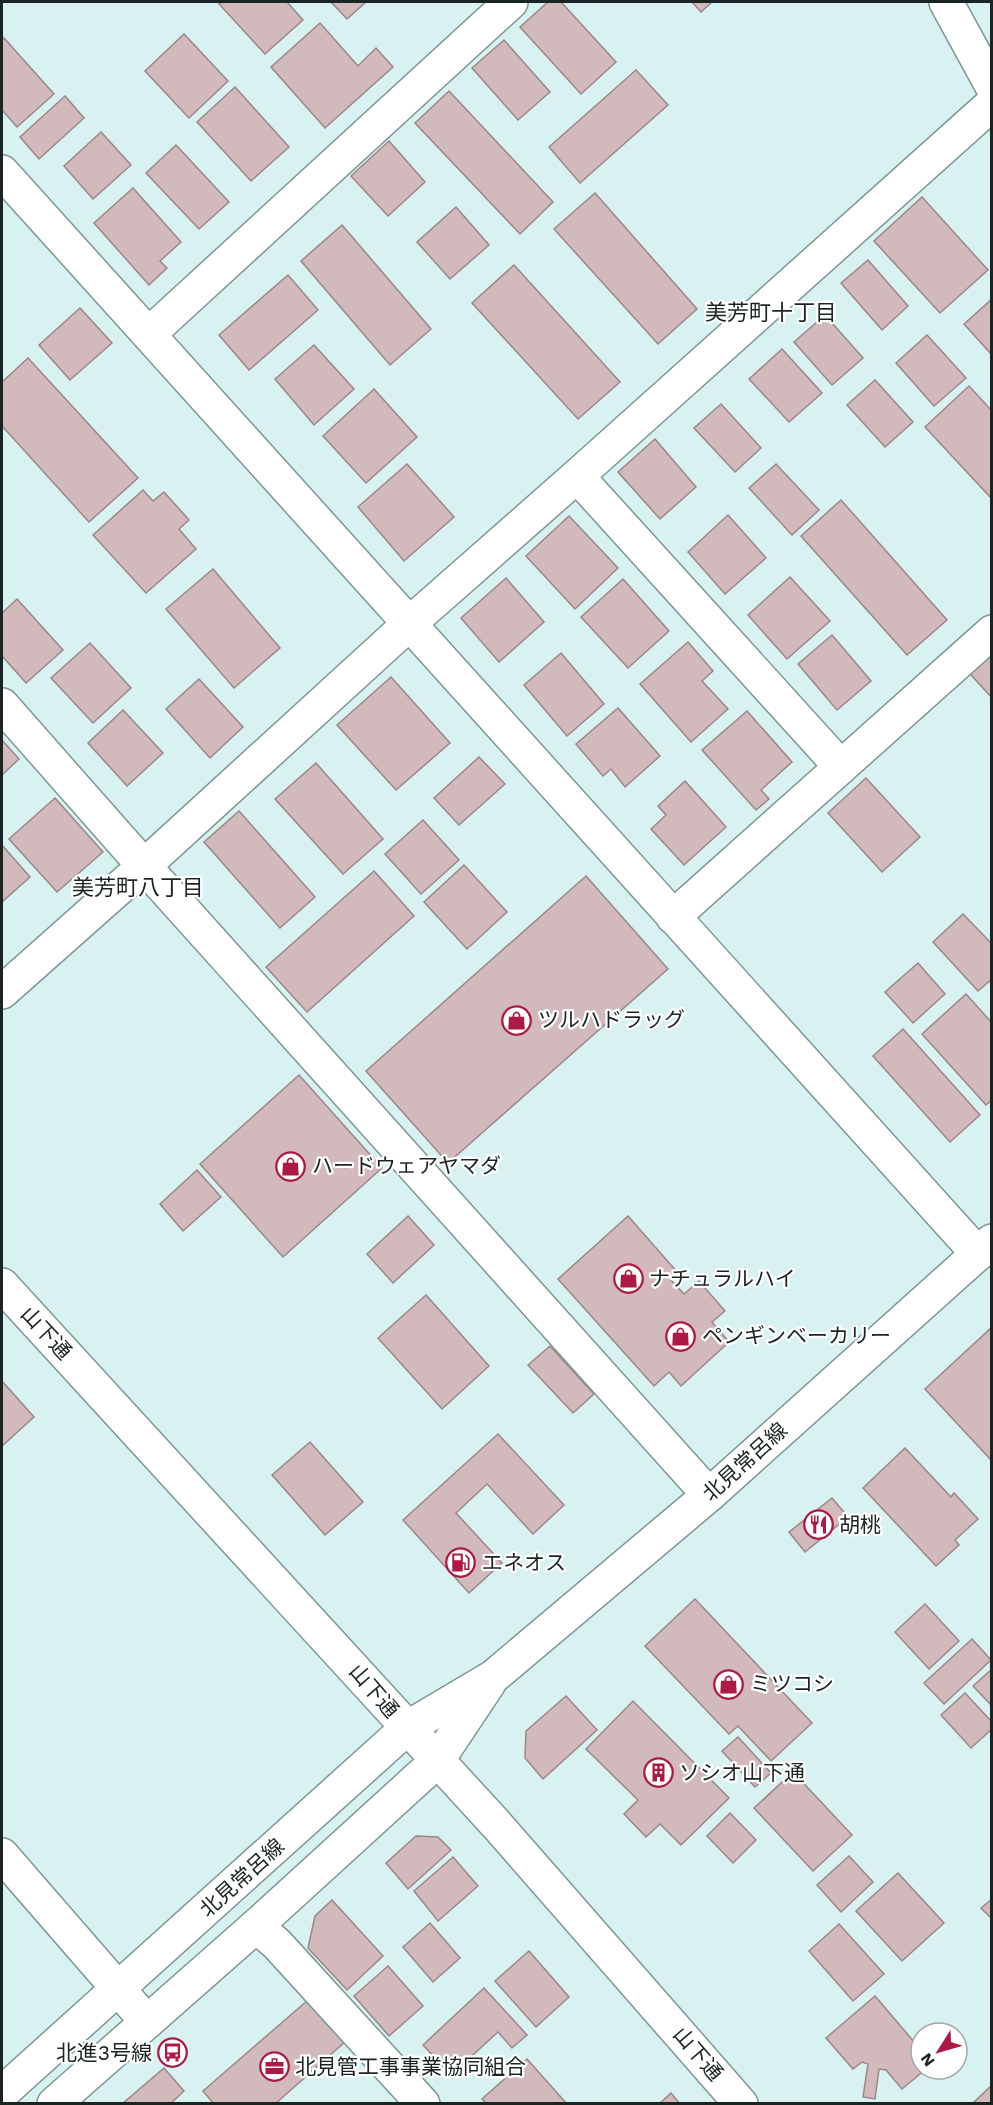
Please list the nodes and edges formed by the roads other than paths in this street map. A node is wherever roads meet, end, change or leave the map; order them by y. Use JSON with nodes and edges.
{"nodes":[{"id":1,"x":511,"y":2,"type":"edge"},
{"id":2,"x":946,"y":2,"type":"edge"},
{"id":3,"x":992,"y":86,"type":"edge"},
{"id":4,"x":992,"y":104,"type":"edge"},
{"id":5,"x":2,"y":172,"type":"edge"},
{"id":6,"x":149,"y":334,"type":"junction"},
{"id":7,"x":577,"y":476,"type":"junction"},
{"id":8,"x":410,"y":622,"type":"junction"},
{"id":9,"x":992,"y":632,"type":"edge"},
{"id":10,"x":2,"y":705,"type":"edge"},
{"id":11,"x":841,"y":767,"type":"junction"},
{"id":12,"x":144,"y":866,"type":"junction"},
{"id":13,"x":673,"y":917,"type":"junction"},
{"id":14,"x":2,"y":992,"type":"edge"},
{"id":15,"x":985,"y":1247,"type":"edge"},
{"id":16,"x":2,"y":1285,"type":"edge"},
{"id":17,"x":710,"y":1495,"type":"junction"},
{"id":18,"x":493,"y":1677,"type":"junction"},
{"id":19,"x":407,"y":1728,"type":"junction"},
{"id":20,"x":437,"y":1761,"type":"junction"},
{"id":21,"x":2,"y":1855,"type":"edge"},
{"id":22,"x":256,"y":1926,"type":"junction"},
{"id":23,"x":120,"y":1988,"type":"junction"},
{"id":24,"x":147,"y":2022,"type":"junction"},
{"id":25,"x":2,"y":2093,"type":"edge"},
{"id":26,"x":63,"y":2101,"type":"edge"},
{"id":27,"x":423,"y":2103,"type":"edge"},
{"id":28,"x":741,"y":2103,"type":"edge"}],
"edges":[{"from":1,"to":6,"type":"street"},
{"from":2,"to":3,"type":"street"},
{"from":4,"to":7,"type":"street"},
{"from":5,"to":6,"type":"street"},
{"from":6,"to":8,"type":"street"},
{"from":7,"to":8,"type":"street"},
{"from":7,"to":11,"type":"street"},
{"from":8,"to":12,"type":"street"},
{"from":8,"to":13,"type":"street"},
{"from":9,"to":11,"type":"street"},
{"from":10,"to":12,"type":"street"},
{"from":11,"to":13,"type":"street"},
{"from":12,"to":14,"type":"street"},
{"from":12,"to":17,"type":"street"},
{"from":13,"to":15,"type":"street"},
{"from":15,"to":17,"type":"street","name":"北見常呂線"},
{"from":16,"to":19,"type":"street","name":"山下通"},
{"from":17,"to":18,"type":"street","name":"北見常呂線"},
{"from":18,"to":19,"type":"street","name":"北見常呂線"},
{"from":18,"to":20,"type":"street","name":"北見常呂線"},
{"from":19,"to":20,"type":"street","name":"山下通"},
{"from":19,"to":23,"type":"street","name":"北見常呂線"},
{"from":20,"to":22,"type":"street","name":"北見常呂線"},
{"from":20,"to":28,"type":"street","name":"山下通"},
{"from":21,"to":23,"type":"street"},
{"from":22,"to":24,"type":"street","name":"北見常呂線"},
{"from":22,"to":27,"type":"street"},
{"from":23,"to":24,"type":"street"},
{"from":23,"to":25,"type":"street","name":"北見常呂線"},
{"from":24,"to":26,"type":"street","name":"北見常呂線"}]}
